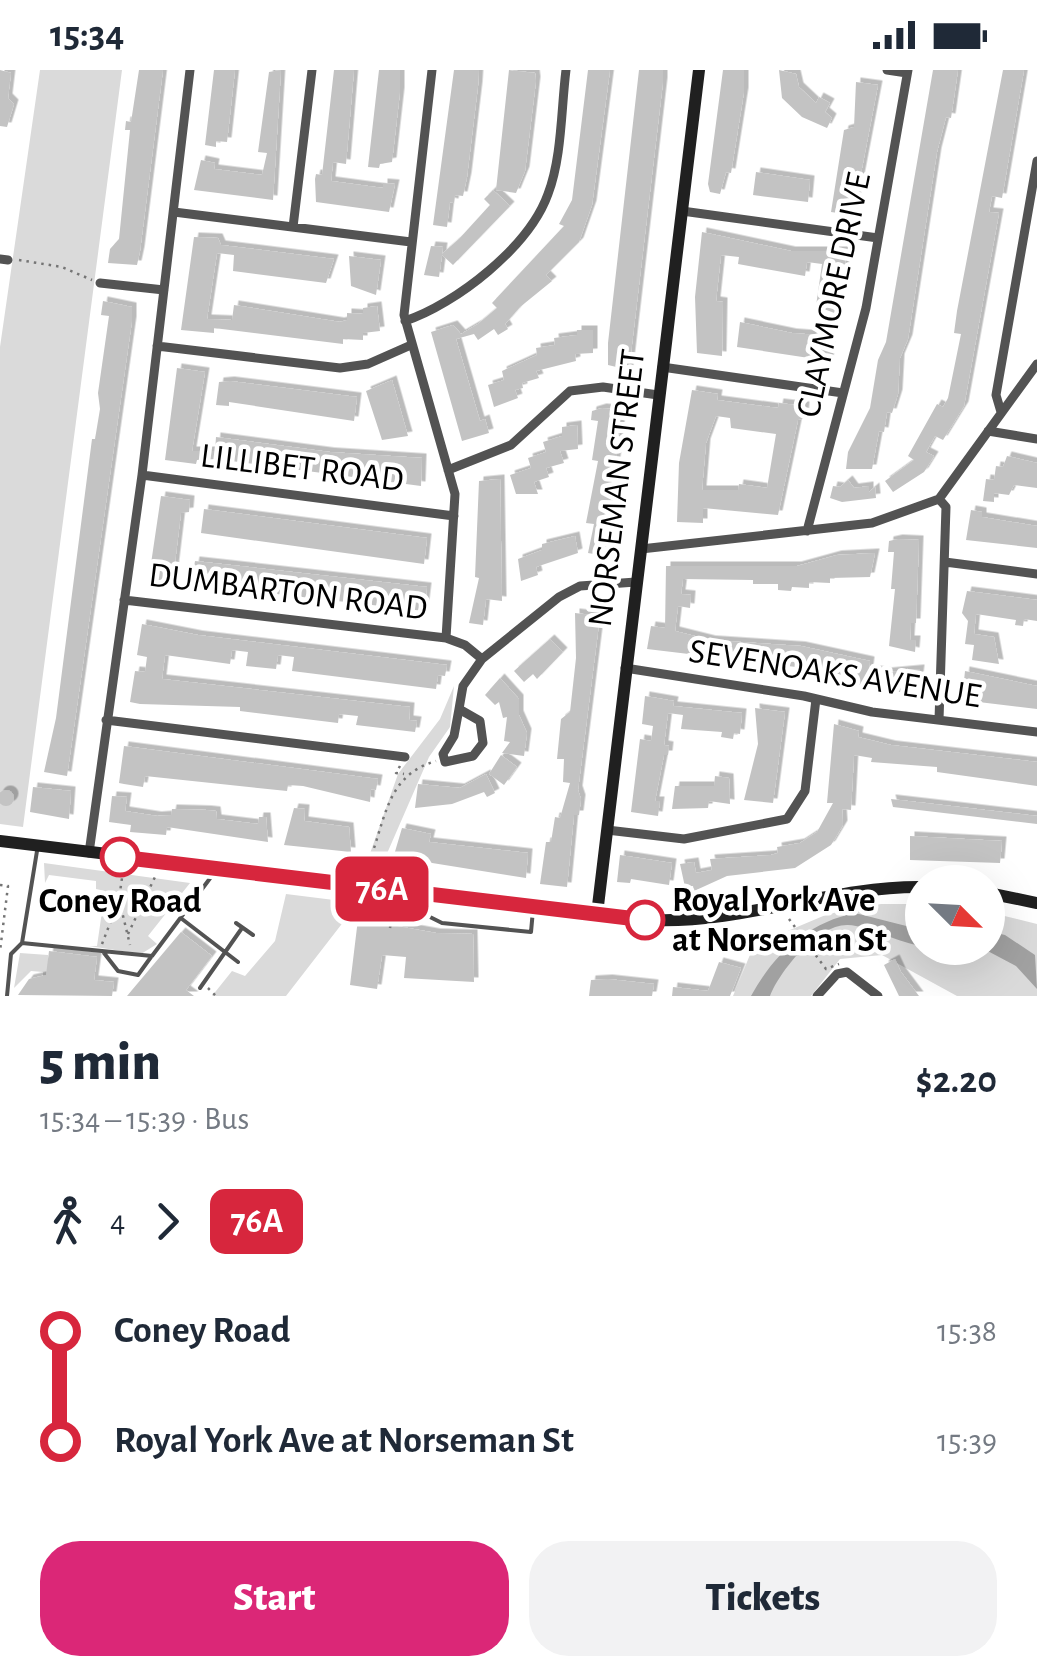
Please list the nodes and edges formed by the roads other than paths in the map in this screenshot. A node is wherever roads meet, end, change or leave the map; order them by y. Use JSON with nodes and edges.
{"nodes":[{"id":1,"x":190,"y":70,"type":"edge"},
{"id":2,"x":312,"y":70,"type":"edge"},
{"id":3,"x":432,"y":70,"type":"edge"},
{"id":4,"x":566,"y":70,"type":"edge"},
{"id":5,"x":699,"y":70,"type":"edge"},
{"id":6,"x":887,"y":70,"type":"edge"},
{"id":7,"x":907,"y":72,"type":"edge"},
{"id":8,"x":1037,"y":161,"type":"edge"},
{"id":9,"x":682,"y":210,"type":"junction"},
{"id":10,"x":174,"y":212,"type":"junction"},
{"id":11,"x":293,"y":227,"type":"junction"},
{"id":12,"x":878,"y":238,"type":"junction"},
{"id":13,"x":411,"y":242,"type":"junction"},
{"id":14,"x":100,"y":282,"type":"road end"},
{"id":15,"x":164,"y":290,"type":"junction"},
{"id":16,"x":405,"y":322,"type":"junction"},
{"id":17,"x":411,"y":345,"type":"junction"},
{"id":18,"x":158,"y":346,"type":"junction"},
{"id":19,"x":1037,"y":364,"type":"edge"},
{"id":20,"x":662,"y":367,"type":"junction"},
{"id":21,"x":843,"y":393,"type":"junction"},
{"id":22,"x":658,"y":395,"type":"junction"},
{"id":23,"x":1001,"y":412,"type":"junction"},
{"id":24,"x":988,"y":431,"type":"junction"},
{"id":25,"x":1037,"y":439,"type":"edge"},
{"id":26,"x":448,"y":470,"type":"junction"},
{"id":27,"x":142,"y":476,"type":"junction"},
{"id":28,"x":939,"y":499,"type":"junction"},
{"id":29,"x":454,"y":516,"type":"junction"},
{"id":30,"x":806,"y":531,"type":"junction"},
{"id":31,"x":641,"y":549,"type":"junction"},
{"id":32,"x":945,"y":562,"type":"junction"},
{"id":33,"x":1037,"y":574,"type":"edge"},
{"id":34,"x":636,"y":582,"type":"junction"},
{"id":35,"x":124,"y":600,"type":"junction"},
{"id":36,"x":446,"y":638,"type":"junction"},
{"id":37,"x":482,"y":660,"type":"junction"},
{"id":38,"x":626,"y":668,"type":"junction"},
{"id":39,"x":816,"y":698,"type":"junction"},
{"id":40,"x":459,"y":709,"type":"junction"},
{"id":41,"x":106,"y":720,"type":"junction"},
{"id":42,"x":939,"y":720,"type":"junction"},
{"id":43,"x":1037,"y":732,"type":"edge"},
{"id":44,"x":405,"y":757,"type":"road end"},
{"id":45,"x":607,"y":830,"type":"junction"},
{"id":46,"x":0,"y":842,"type":"edge"},
{"id":47,"x":39,"y":846,"type":"junction"},
{"id":48,"x":89,"y":853,"type":"junction"},
{"id":49,"x":217,"y":870,"type":"junction"},
{"id":50,"x":905,"y":888,"type":"edge"},
{"id":51,"x":428,"y":894,"type":"junction"},
{"id":52,"x":1005,"y":896,"type":"edge"},
{"id":53,"x":1037,"y":903,"type":"edge"},
{"id":54,"x":534,"y":907,"type":"junction"},
{"id":55,"x":597,"y":914,"type":"junction"},
{"id":56,"x":182,"y":918,"type":"junction"},
{"id":57,"x":236,"y":924,"type":"dead end"},
{"id":58,"x":242,"y":928,"type":"junction"},
{"id":59,"x":252,"y":935,"type":"dead end"},
{"id":60,"x":22,"y":943,"type":"junction"},
{"id":61,"x":224,"y":951,"type":"junction"},
{"id":62,"x":101,"y":953,"type":"junction"},
{"id":63,"x":152,"y":956,"type":"junction"},
{"id":64,"x":238,"y":962,"type":"dead end"},
{"id":65,"x":201,"y":986,"type":"road end"},
{"id":66,"x":6,"y":996,"type":"edge"},
{"id":67,"x":817,"y":996,"type":"edge"},
{"id":68,"x":878,"y":996,"type":"edge"}],
"edges":[{"from":1,"to":10,"type":"street"},
{"from":2,"to":11,"type":"street"},
{"from":3,"to":13,"type":"street"},
{"from":4,"to":16,"type":"street"},
{"from":5,"to":9,"type":"main road","name":"NORSEMAN STREET"},
{"from":6,"to":7,"type":"street"},
{"from":7,"to":12,"type":"street","name":"CLAYMORE DRIVE"},
{"from":8,"to":23,"type":"street"},
{"from":9,"to":12,"type":"street"},
{"from":9,"to":20,"type":"main road","name":"NORSEMAN STREET"},
{"from":10,"to":11,"type":"street"},
{"from":10,"to":15,"type":"street"},
{"from":11,"to":13,"type":"street"},
{"from":12,"to":21,"type":"street","name":"CLAYMORE DRIVE"},
{"from":13,"to":16,"type":"street"},
{"from":14,"to":15,"type":"street"},
{"from":15,"to":18,"type":"street"},
{"from":16,"to":17,"type":"street"},
{"from":17,"to":18,"type":"street"},
{"from":17,"to":26,"type":"street"},
{"from":18,"to":27,"type":"street"},
{"from":19,"to":23,"type":"street"},
{"from":20,"to":21,"type":"street"},
{"from":20,"to":22,"type":"main road","name":"NORSEMAN STREET"},
{"from":21,"to":30,"type":"street","name":"CLAYMORE DRIVE"},
{"from":22,"to":26,"type":"street","name":"LILLIBET ROAD"},
{"from":22,"to":31,"type":"main road","name":"NORSEMAN STREET"},
{"from":23,"to":24,"type":"street"},
{"from":24,"to":25,"type":"street"},
{"from":24,"to":28,"type":"street"},
{"from":26,"to":29,"type":"street"},
{"from":27,"to":29,"type":"street","name":"LILLIBET ROAD"},
{"from":27,"to":35,"type":"street"},
{"from":28,"to":30,"type":"street"},
{"from":28,"to":32,"type":"street"},
{"from":29,"to":36,"type":"street"},
{"from":30,"to":31,"type":"street"},
{"from":31,"to":34,"type":"main road","name":"NORSEMAN STREET"},
{"from":32,"to":33,"type":"street"},
{"from":32,"to":42,"type":"street"},
{"from":34,"to":37,"type":"street"},
{"from":34,"to":38,"type":"main road","name":"NORSEMAN STREET"},
{"from":35,"to":36,"type":"street","name":"DUMBARTON ROAD"},
{"from":35,"to":41,"type":"street"},
{"from":36,"to":37,"type":"street"},
{"from":37,"to":40,"type":"street"},
{"from":38,"to":39,"type":"street","name":"SEVENOAKS AVENUE"},
{"from":38,"to":45,"type":"main road","name":"NORSEMAN STREET"},
{"from":39,"to":42,"type":"street","name":"SEVENOAKS AVENUE"},
{"from":39,"to":45,"type":"street"},
{"from":40,"to":40,"type":"street"},
{"from":41,"to":44,"type":"street"},
{"from":41,"to":48,"type":"street"},
{"from":42,"to":43,"type":"street","name":"SEVENOAKS AVENUE"},
{"from":45,"to":55,"type":"main road","name":"NORSEMAN STREET"},
{"from":46,"to":47,"type":"main road"},
{"from":47,"to":48,"type":"main road"},
{"from":47,"to":60,"type":"lane"},
{"from":48,"to":49,"type":"main road"},
{"from":49,"to":51,"type":"main road"},
{"from":49,"to":56,"type":"lane"},
{"from":50,"to":55,"type":"main road"},
{"from":51,"to":54,"type":"main road"},
{"from":51,"to":54,"type":"lane"},
{"from":52,"to":53,"type":"main road"},
{"from":54,"to":55,"type":"main road"},
{"from":56,"to":61,"type":"lane"},
{"from":56,"to":63,"type":"lane"},
{"from":57,"to":58,"type":"lane"},
{"from":58,"to":59,"type":"lane"},
{"from":58,"to":61,"type":"lane"},
{"from":60,"to":62,"type":"lane"},
{"from":60,"to":66,"type":"lane"},
{"from":61,"to":64,"type":"lane"},
{"from":61,"to":65,"type":"lane"},
{"from":62,"to":63,"type":"lane"},
{"from":62,"to":63,"type":"lane"},
{"from":67,"to":68,"type":"street"}]}
